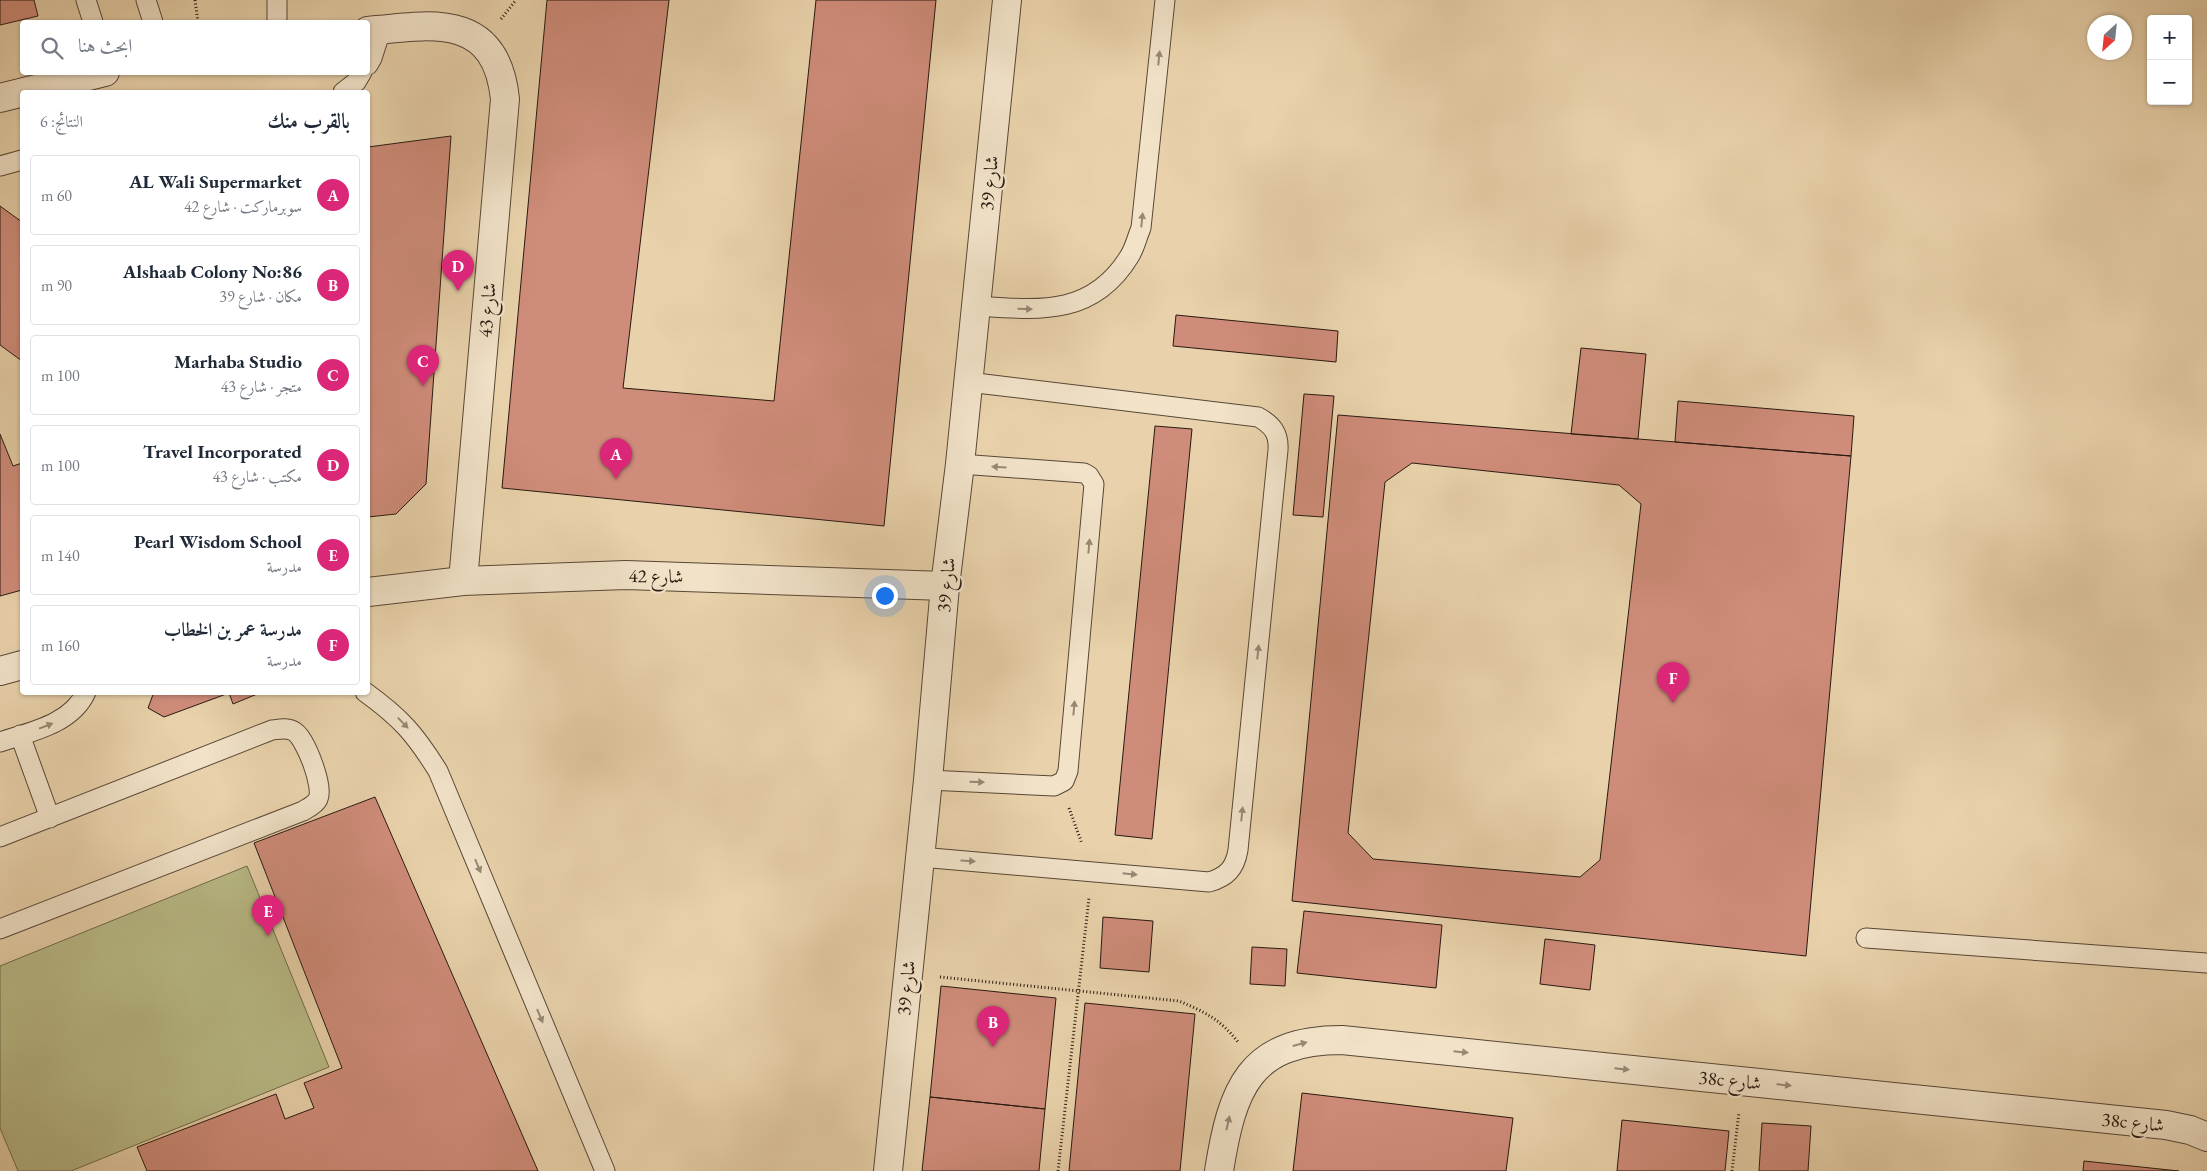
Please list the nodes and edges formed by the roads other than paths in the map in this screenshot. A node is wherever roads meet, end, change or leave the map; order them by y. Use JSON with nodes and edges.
{"nodes":[{"id":1,"x":86,"y":0,"type":"edge"},
{"id":2,"x":146,"y":0,"type":"edge"},
{"id":3,"x":277,"y":0,"type":"edge"},
{"id":4,"x":1007,"y":0,"type":"edge"},
{"id":5,"x":1165,"y":0,"type":"edge"},
{"id":6,"x":92,"y":20,"type":"edge"},
{"id":7,"x":152,"y":20,"type":"edge"},
{"id":8,"x":277,"y":20,"type":"edge"},
{"id":9,"x":374,"y":30,"type":"edge"},
{"id":10,"x":370,"y":62,"type":"edge"},
{"id":11,"x":93,"y":75,"type":"edge"},
{"id":12,"x":360,"y":75,"type":"edge"},
{"id":13,"x":32,"y":90,"type":"edge"},
{"id":14,"x":346,"y":90,"type":"edge"},
{"id":15,"x":20,"y":93,"type":"edge"},
{"id":16,"x":0,"y":98,"type":"edge"},
{"id":17,"x":20,"y":161,"type":"edge"},
{"id":18,"x":0,"y":166,"type":"edge"},
{"id":19,"x":976,"y":306,"type":"junction"},
{"id":20,"x":968,"y":382,"type":"junction"},
{"id":21,"x":960,"y":464,"type":"junction"},
{"id":22,"x":463,"y":582,"type":"junction"},
{"id":23,"x":945,"y":586,"type":"junction"},
{"id":24,"x":370,"y":592,"type":"edge"},
{"id":25,"x":20,"y":666,"type":"edge"},
{"id":26,"x":0,"y":671,"type":"edge"},
{"id":27,"x":85,"y":695,"type":"edge"},
{"id":28,"x":369,"y":695,"type":"edge"},
{"id":29,"x":20,"y":735,"type":"junction"},
{"id":30,"x":0,"y":742,"type":"edge"},
{"id":31,"x":928,"y":780,"type":"junction"},
{"id":32,"x":50,"y":818,"type":"junction"},
{"id":33,"x":0,"y":837,"type":"edge"},
{"id":34,"x":920,"y":857,"type":"junction"},
{"id":35,"x":0,"y":929,"type":"edge"},
{"id":36,"x":1866,"y":938,"type":"dead end"},
{"id":37,"x":2207,"y":963,"type":"edge"},
{"id":38,"x":2207,"y":1138,"type":"edge"},
{"id":39,"x":605,"y":1171,"type":"edge"},
{"id":40,"x":888,"y":1171,"type":"edge"},
{"id":41,"x":1219,"y":1171,"type":"edge"}],
"edges":[{"from":1,"to":6,"type":"lane"},
{"from":2,"to":7,"type":"lane"},
{"from":3,"to":8,"type":"lane"},
{"from":4,"to":19,"type":"street","name":"شارع 39"},
{"from":19,"to":5,"type":"lane","one_way":true},
{"from":9,"to":10,"type":"lane"},
{"from":9,"to":22,"type":"street","name":"شارع 43"},
{"from":11,"to":13,"type":"street"},
{"from":12,"to":14,"type":"lane"},
{"from":15,"to":16,"type":"street"},
{"from":17,"to":18,"type":"lane"},
{"from":19,"to":20,"type":"street","name":"شارع 39"},
{"from":20,"to":21,"type":"street","name":"شارع 39"},
{"from":34,"to":20,"type":"lane","one_way":true},
{"from":21,"to":23,"type":"street","name":"شارع 39"},
{"from":31,"to":21,"type":"lane","one_way":true},
{"from":22,"to":23,"type":"street","name":"شارع 42"},
{"from":22,"to":24,"type":"street","name":"شارع 42"},
{"from":23,"to":31,"type":"street","name":"شارع 39"},
{"from":25,"to":26,"type":"street"},
{"from":29,"to":27,"type":"lane","one_way":true},
{"from":28,"to":39,"type":"lane","one_way":true},
{"from":29,"to":30,"type":"lane"},
{"from":29,"to":32,"type":"lane"},
{"from":31,"to":34,"type":"street","name":"شارع 39"},
{"from":32,"to":33,"type":"lane"},
{"from":32,"to":35,"type":"lane"},
{"from":34,"to":40,"type":"street","name":"شارع 39"},
{"from":36,"to":37,"type":"lane"},
{"from":41,"to":38,"type":"street","name":"38c شارع","one_way":true}]}
